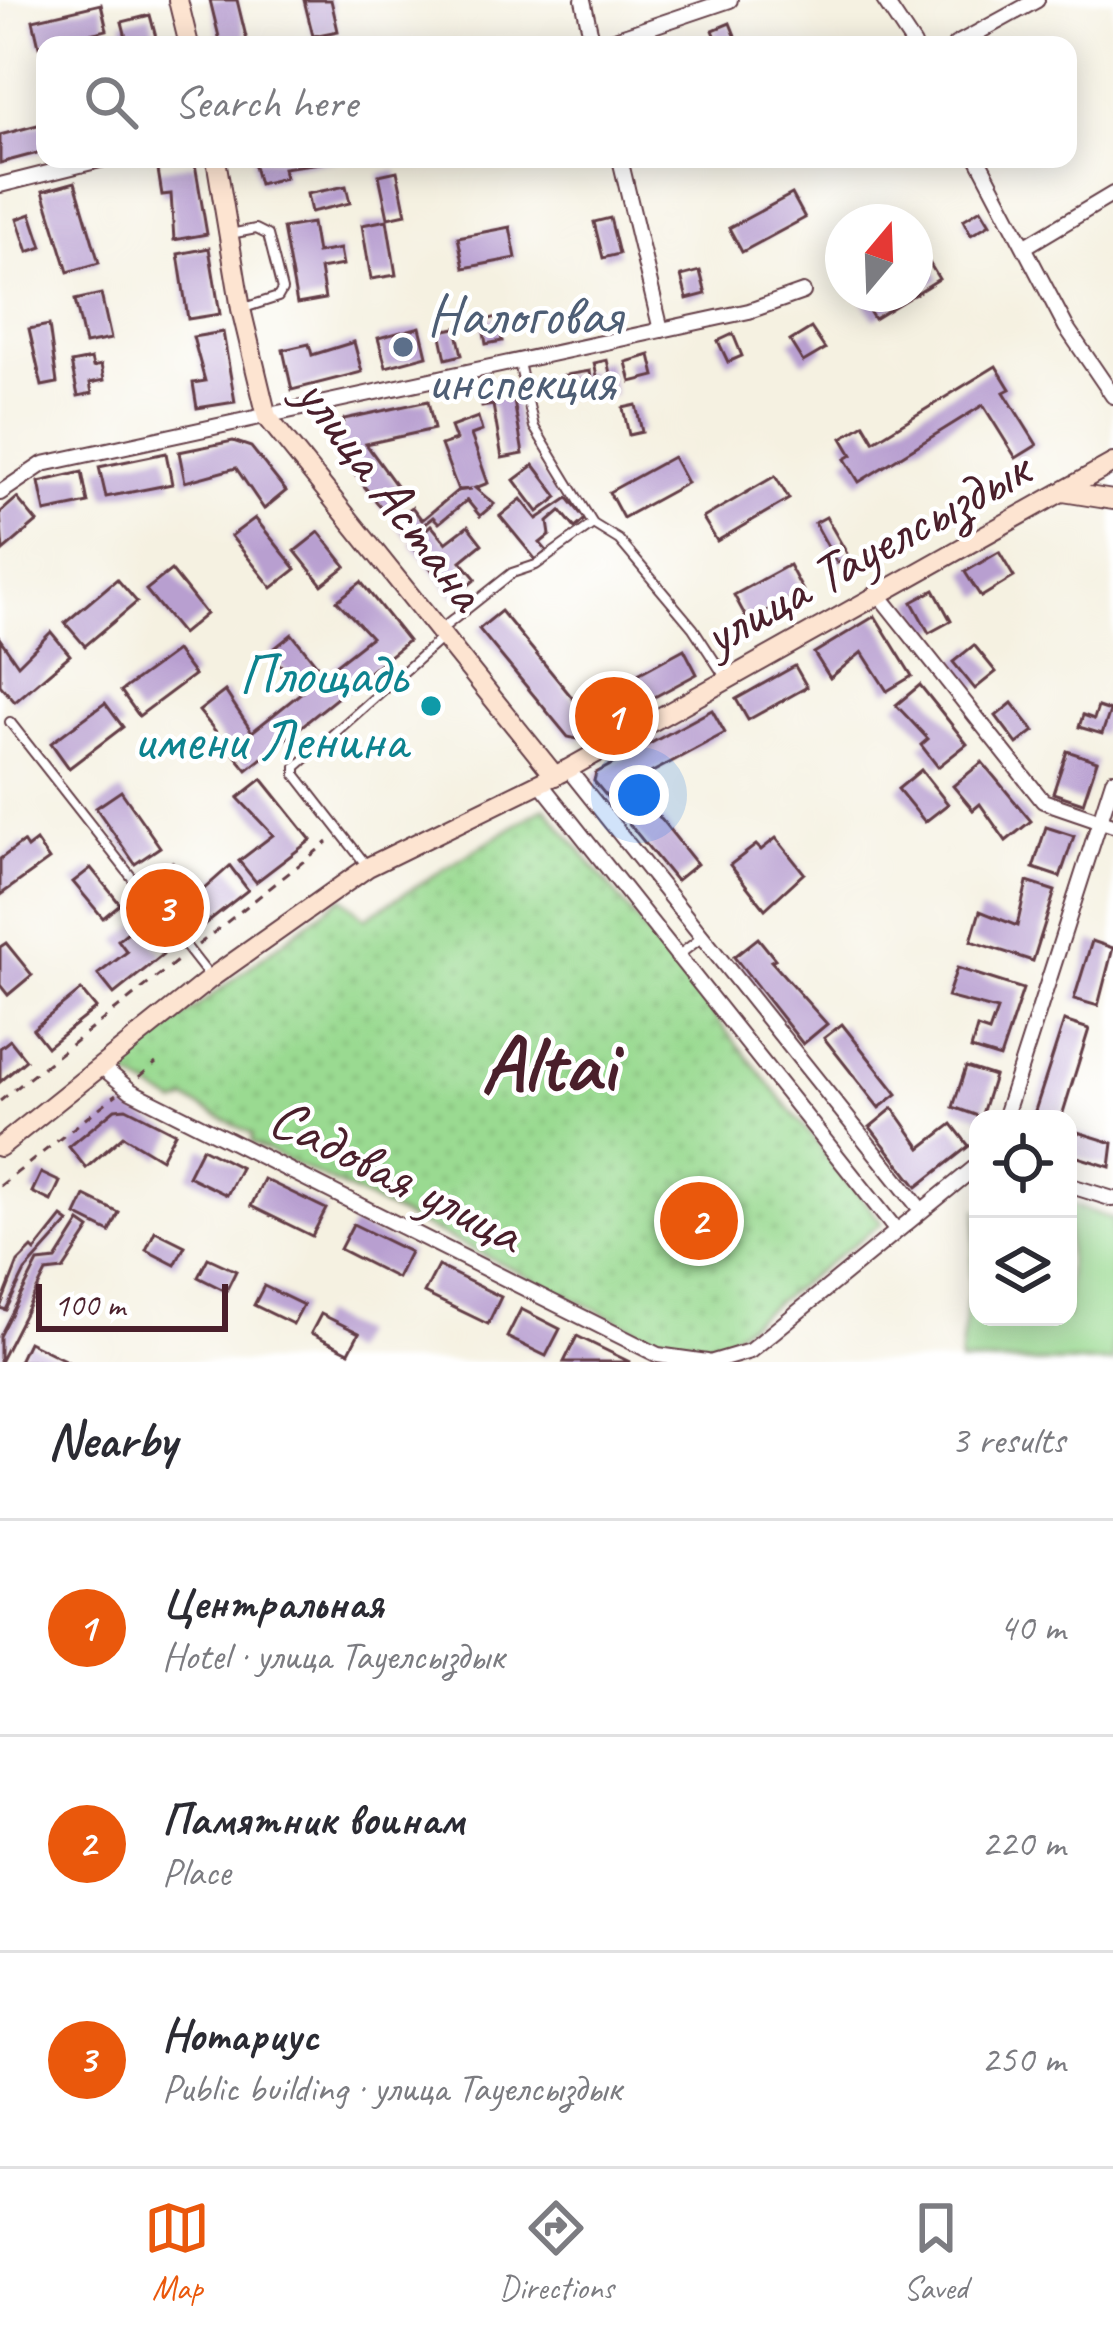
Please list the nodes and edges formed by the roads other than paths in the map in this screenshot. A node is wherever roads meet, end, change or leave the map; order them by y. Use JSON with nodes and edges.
{"nodes":[{"id":1,"x":178,"y":0,"type":"edge"},
{"id":2,"x":583,"y":0,"type":"edge"},
{"id":3,"x":730,"y":0,"type":"edge"},
{"id":4,"x":884,"y":0,"type":"edge"},
{"id":5,"x":1037,"y":0,"type":"edge"},
{"id":6,"x":188,"y":36,"type":"edge"},
{"id":7,"x":593,"y":36,"type":"edge"},
{"id":8,"x":622,"y":36,"type":"edge"},
{"id":9,"x":908,"y":36,"type":"edge"},
{"id":10,"x":972,"y":36,"type":"edge"},
{"id":11,"x":68,"y":168,"type":"edge"},
{"id":12,"x":218,"y":168,"type":"edge"},
{"id":13,"x":622,"y":168,"type":"edge"},
{"id":14,"x":983,"y":168,"type":"edge"},
{"id":15,"x":0,"y":185,"type":"edge"},
{"id":16,"x":1113,"y":194,"type":"edge"},
{"id":17,"x":229,"y":234,"type":"junction"},
{"id":18,"x":1027,"y":246,"type":"junction"},
{"id":19,"x":803,"y":292,"type":"dead end"},
{"id":20,"x":241,"y":309,"type":"junction"},
{"id":21,"x":661,"y":330,"type":"junction"},
{"id":22,"x":518,"y":361,"type":"junction"},
{"id":23,"x":1113,"y":396,"type":"edge"},
{"id":24,"x":267,"y":417,"type":"junction"},
{"id":25,"x":1113,"y":463,"type":"edge"},
{"id":26,"x":1063,"y":492,"type":"junction"},
{"id":27,"x":0,"y":493,"type":"edge"},
{"id":28,"x":1113,"y":500,"type":"edge"},
{"id":29,"x":593,"y":524,"type":"junction"},
{"id":30,"x":880,"y":595,"type":"junction"},
{"id":31,"x":441,"y":634,"type":"junction"},
{"id":32,"x":727,"y":681,"type":"junction"},
{"id":33,"x":10,"y":722,"type":"dead end"},
{"id":34,"x":555,"y":776,"type":"junction"},
{"id":35,"x":1113,"y":780,"type":"edge"},
{"id":36,"x":1107,"y":823,"type":"edge"},
{"id":37,"x":368,"y":867,"type":"junction"},
{"id":38,"x":702,"y":937,"type":"junction"},
{"id":39,"x":675,"y":958,"type":"junction"},
{"id":40,"x":211,"y":978,"type":"junction"},
{"id":41,"x":101,"y":1066,"type":"junction"},
{"id":42,"x":1007,"y":1110,"type":"edge"},
{"id":43,"x":0,"y":1147,"type":"edge"},
{"id":44,"x":969,"y":1172,"type":"edge"},
{"id":45,"x":1077,"y":1188,"type":"edge"},
{"id":46,"x":1113,"y":1199,"type":"edge"},
{"id":47,"x":921,"y":1210,"type":"junction"},
{"id":48,"x":896,"y":1230,"type":"junction"},
{"id":49,"x":658,"y":1358,"type":"edge"},
{"id":50,"x":710,"y":1362,"type":"edge"}],
"edges":[{"from":1,"to":6,"type":"street"},
{"from":2,"to":7,"type":"street"},
{"from":3,"to":8,"type":"street"},
{"from":4,"to":9,"type":"street"},
{"from":5,"to":10,"type":"street"},
{"from":11,"to":15,"type":"street"},
{"from":12,"to":17,"type":"street","name":"улица Астана"},
{"from":13,"to":21,"type":"street"},
{"from":14,"to":18,"type":"street"},
{"from":16,"to":18,"type":"street"},
{"from":17,"to":20,"type":"street","name":"улица Астана"},
{"from":17,"to":20,"type":"lane"},
{"from":18,"to":23,"type":"street"},
{"from":19,"to":21,"type":"street"},
{"from":20,"to":24,"type":"street","name":"улица Астана"},
{"from":21,"to":22,"type":"street"},
{"from":22,"to":24,"type":"street"},
{"from":22,"to":29,"type":"lane"},
{"from":24,"to":27,"type":"street"},
{"from":24,"to":31,"type":"street","name":"улица Астана"},
{"from":25,"to":26,"type":"street","name":"улица Тауелсыздык"},
{"from":26,"to":28,"type":"street"},
{"from":26,"to":30,"type":"street","name":"улица Тауелсыздык"},
{"from":29,"to":31,"type":"lane"},
{"from":29,"to":32,"type":"lane"},
{"from":30,"to":32,"type":"street","name":"улица Тауелсыздык"},
{"from":30,"to":36,"type":"street"},
{"from":31,"to":34,"type":"street","name":"улица Астана"},
{"from":31,"to":37,"type":"lane"},
{"from":32,"to":34,"type":"street","name":"улица Тауелсыздык"},
{"from":33,"to":40,"type":"lane"},
{"from":34,"to":37,"type":"street","name":"улица Тауелсыздык"},
{"from":34,"to":38,"type":"street","name":"улица Астана"},
{"from":34,"to":39,"type":"street","name":"улица Астана"},
{"from":35,"to":36,"type":"street"},
{"from":36,"to":42,"type":"street"},
{"from":37,"to":40,"type":"street","name":"улица Тауелсыздык"},
{"from":38,"to":39,"type":"lane"},
{"from":38,"to":47,"type":"street","name":"улица Астана"},
{"from":39,"to":48,"type":"street","name":"улица Астана"},
{"from":40,"to":41,"type":"street","name":"улица Тауелсыздык"},
{"from":41,"to":43,"type":"street","name":"улица Тауелсыздык"},
{"from":41,"to":49,"type":"street","name":"Садовая улица"},
{"from":44,"to":47,"type":"street"},
{"from":45,"to":46,"type":"street"},
{"from":47,"to":48,"type":"street"},
{"from":48,"to":50,"type":"street"},
{"from":49,"to":50,"type":"street","name":"Садовая улица"}]}
